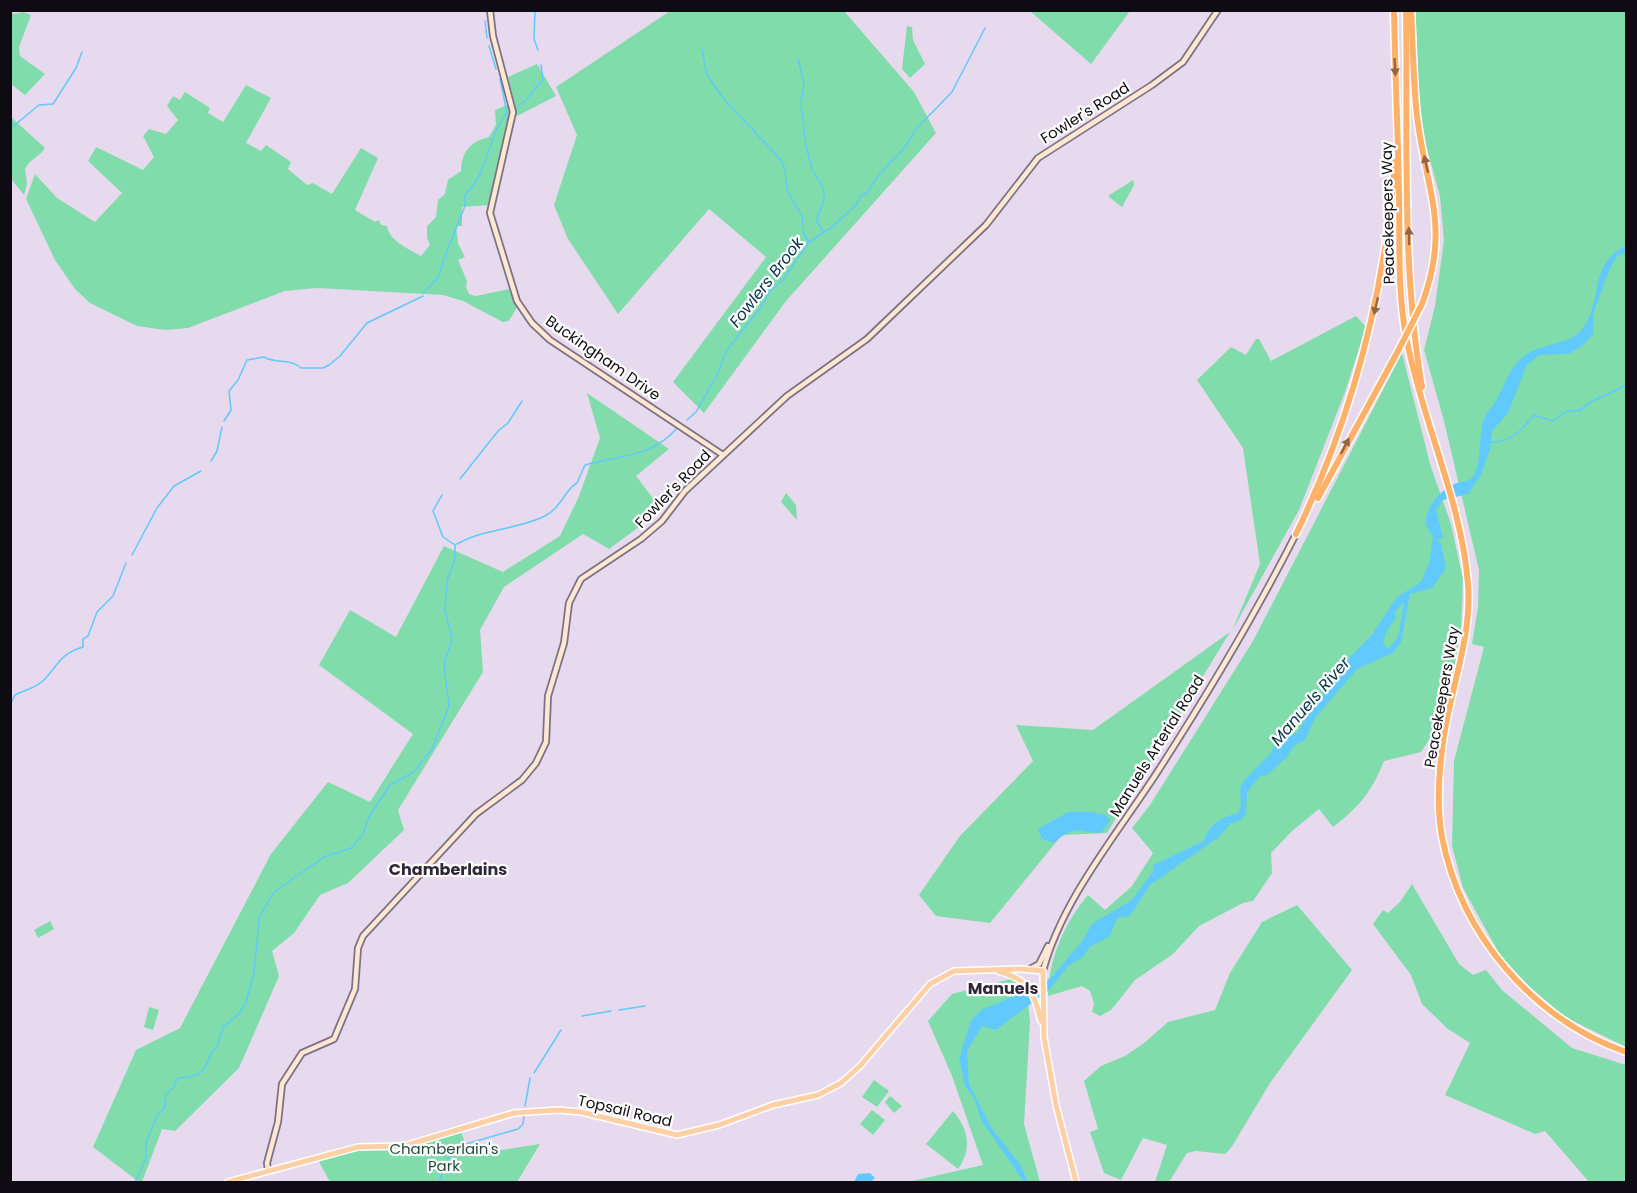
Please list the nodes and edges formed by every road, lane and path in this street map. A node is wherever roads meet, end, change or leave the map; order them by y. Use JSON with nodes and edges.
{"nodes":[{"id":1,"x":490,"y":10,"type":"edge"},
{"id":2,"x":1218,"y":10,"type":"edge"},
{"id":3,"x":1394,"y":10,"type":"edge"},
{"id":4,"x":1406,"y":10,"type":"edge"},
{"id":5,"x":1411,"y":10,"type":"edge"},
{"id":6,"x":1398,"y":123,"type":"junction"},
{"id":7,"x":1426,"y":413,"type":"junction"},
{"id":8,"x":723,"y":455,"type":"junction"},
{"id":9,"x":1296,"y":534,"type":"junction"},
{"id":10,"x":1053,"y":939,"type":"junction"},
{"id":11,"x":993,"y":970,"type":"junction"},
{"id":12,"x":1029,"y":970,"type":"junction"},
{"id":13,"x":1043,"y":971,"type":"junction"},
{"id":14,"x":1040,"y":1004,"type":"junction"},
{"id":15,"x":1626,"y":1052,"type":"edge"},
{"id":16,"x":268,"y":1171,"type":"junction"},
{"id":17,"x":228,"y":1182,"type":"edge"},
{"id":18,"x":1076,"y":1182,"type":"edge"}],
"edges":[{"from":1,"to":8,"type":"street","name":"Buckingham Drive"},
{"from":2,"to":8,"type":"street","name":"Fowler's Road"},
{"from":3,"to":6,"type":"highway","name":"Peacekeepers Way","one_way":true},
{"from":7,"to":4,"type":"highway","name":"Peacekeepers Way","one_way":true},
{"from":9,"to":5,"type":"highway","one_way":true,"bridge":true},
{"from":6,"to":7,"type":"highway","name":"Peacekeepers Way"},
{"from":6,"to":9,"type":"highway","one_way":true},
{"from":7,"to":15,"type":"highway","name":"Peacekeepers Way"},
{"from":8,"to":16,"type":"street","name":"Fowler's Road"},
{"from":9,"to":10,"type":"street","name":"Manuels Arterial Road"},
{"from":10,"to":12,"type":"street"},
{"from":10,"to":13,"type":"street","name":"Manuels Arterial Road"},
{"from":11,"to":12,"type":"main road","name":"Topsail Road"},
{"from":11,"to":14,"type":"main road"},
{"from":11,"to":16,"type":"main road","name":"Topsail Road"},
{"from":12,"to":13,"type":"main road","name":"Topsail Road"},
{"from":13,"to":14,"type":"main road"},
{"from":14,"to":18,"type":"main road"},
{"from":16,"to":17,"type":"main road","name":"Topsail Road"}]}
